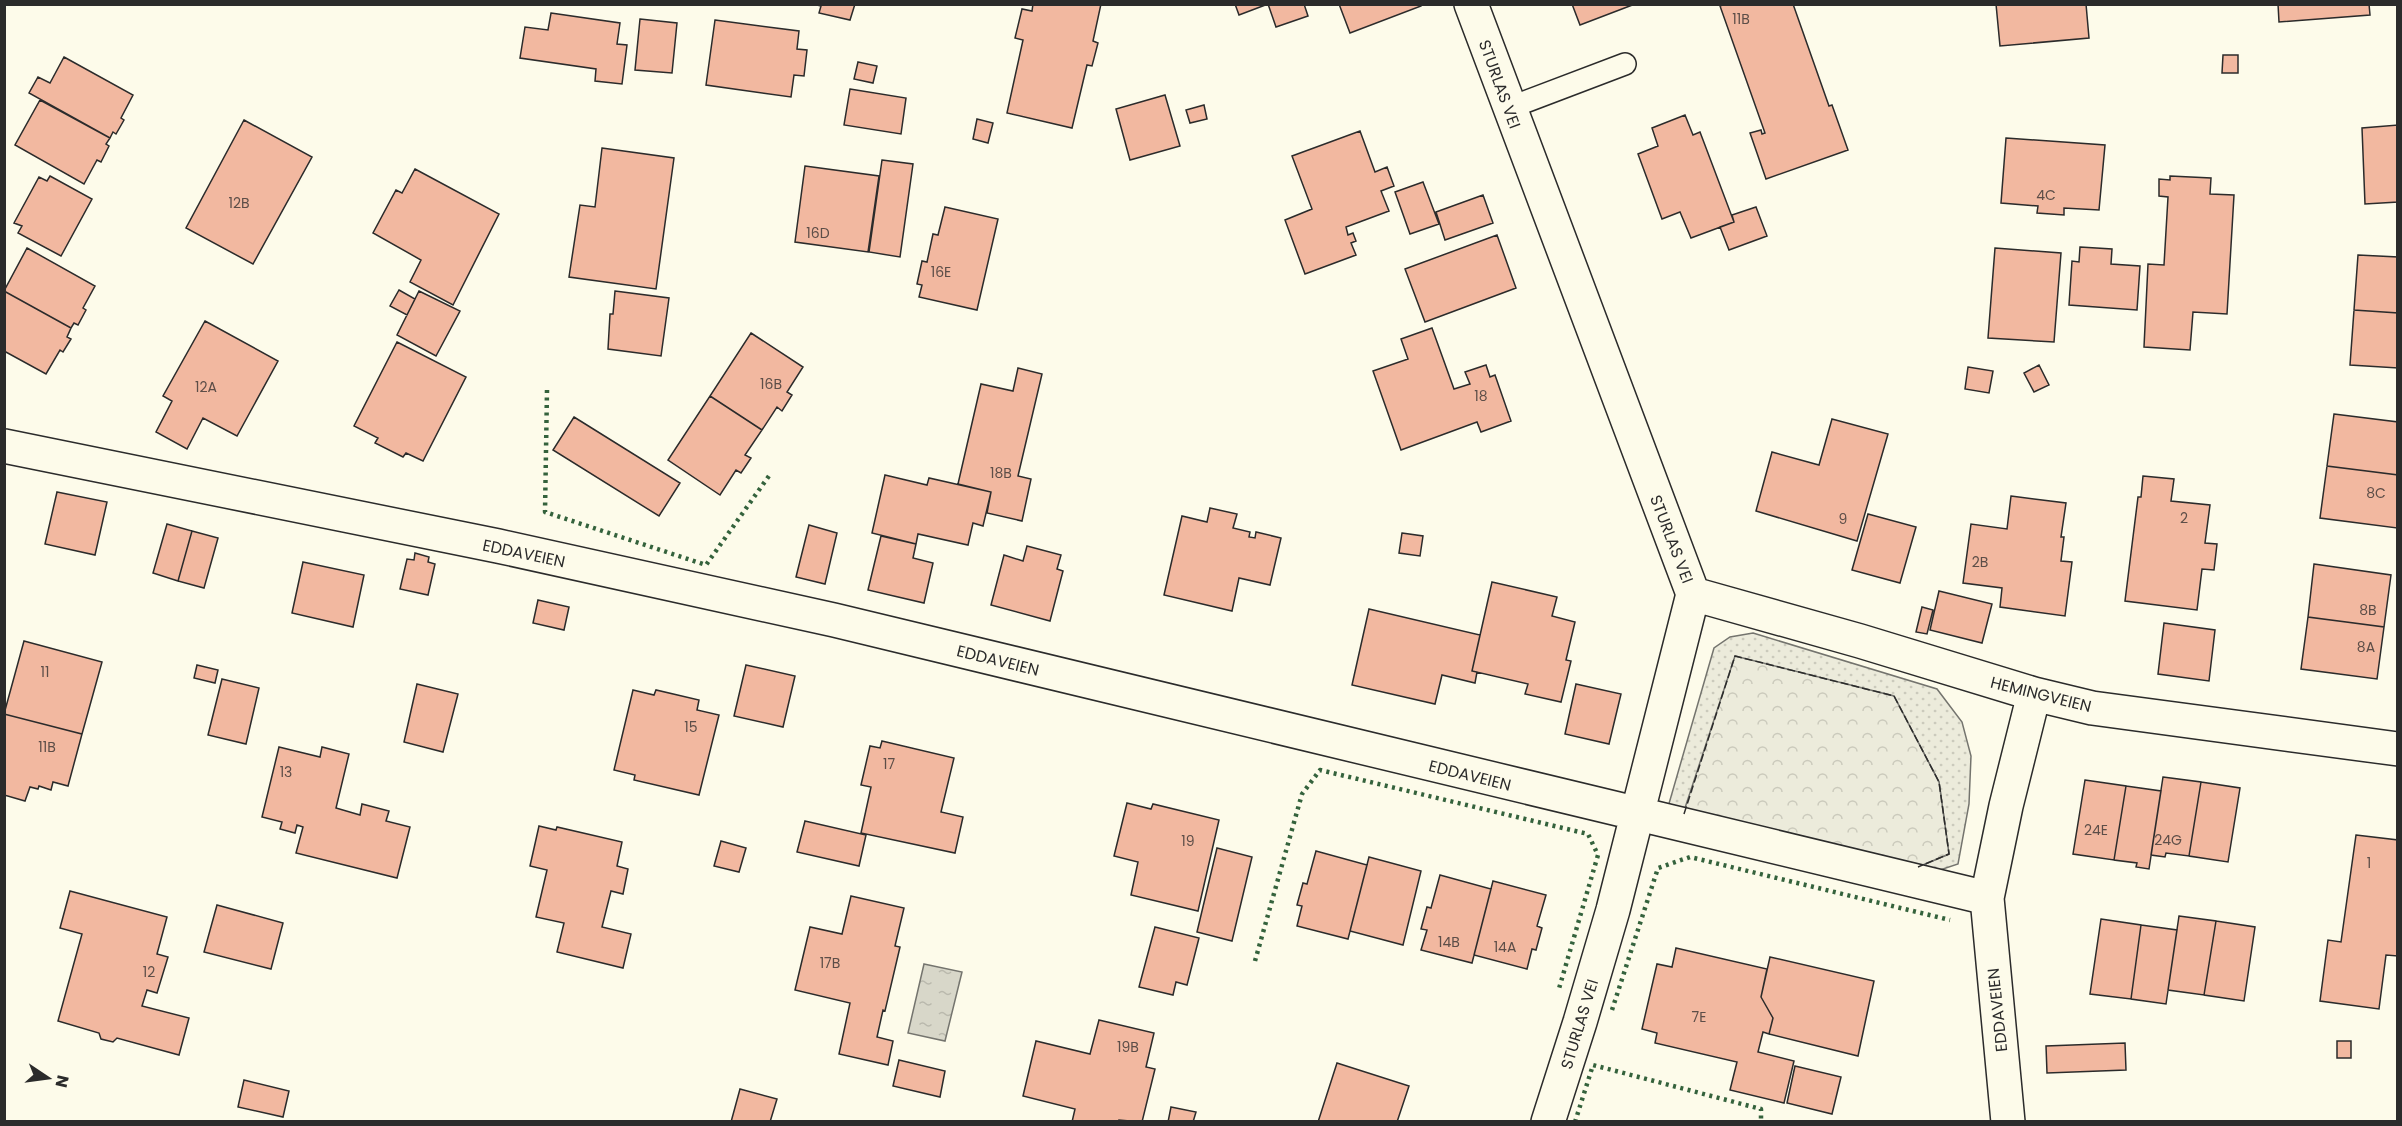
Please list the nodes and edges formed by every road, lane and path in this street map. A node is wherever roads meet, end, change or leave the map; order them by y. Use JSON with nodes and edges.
{"nodes":[{"id":1,"x":1471,"y":4,"type":"edge"},
{"id":2,"x":1625,"y":64,"type":"dead end"},
{"id":3,"x":1509,"y":108,"type":"junction"},
{"id":4,"x":4,"y":446,"type":"edge"},
{"id":5,"x":1693,"y":594,"type":"junction"},
{"id":6,"x":2034,"y":694,"type":"junction"},
{"id":7,"x":2397,"y":748,"type":"edge"},
{"id":8,"x":1638,"y":816,"type":"junction"},
{"id":9,"x":1987,"y":898,"type":"junction"},
{"id":10,"x":1548,"y":1122,"type":"edge"},
{"id":11,"x":2008,"y":1122,"type":"edge"}],
"edges":[{"from":1,"to":3,"type":"street","name":"STURLAS VEI"},
{"from":2,"to":3,"type":"lane"},
{"from":3,"to":5,"type":"street","name":"STURLAS VEI"},
{"from":4,"to":8,"type":"street","name":"EDDAVEIEN"},
{"from":5,"to":6,"type":"street","name":"HEMINGVEIEN"},
{"from":5,"to":8,"type":"street","name":"STURLAS VEI"},
{"from":6,"to":7,"type":"street","name":"HEMINGVEIEN"},
{"from":6,"to":9,"type":"street","name":"EDDAVEIEN"},
{"from":8,"to":9,"type":"street","name":"EDDAVEIEN"},
{"from":8,"to":10,"type":"street","name":"STURLAS VEI"},
{"from":9,"to":11,"type":"street","name":"EDDAVEIEN"}]}
